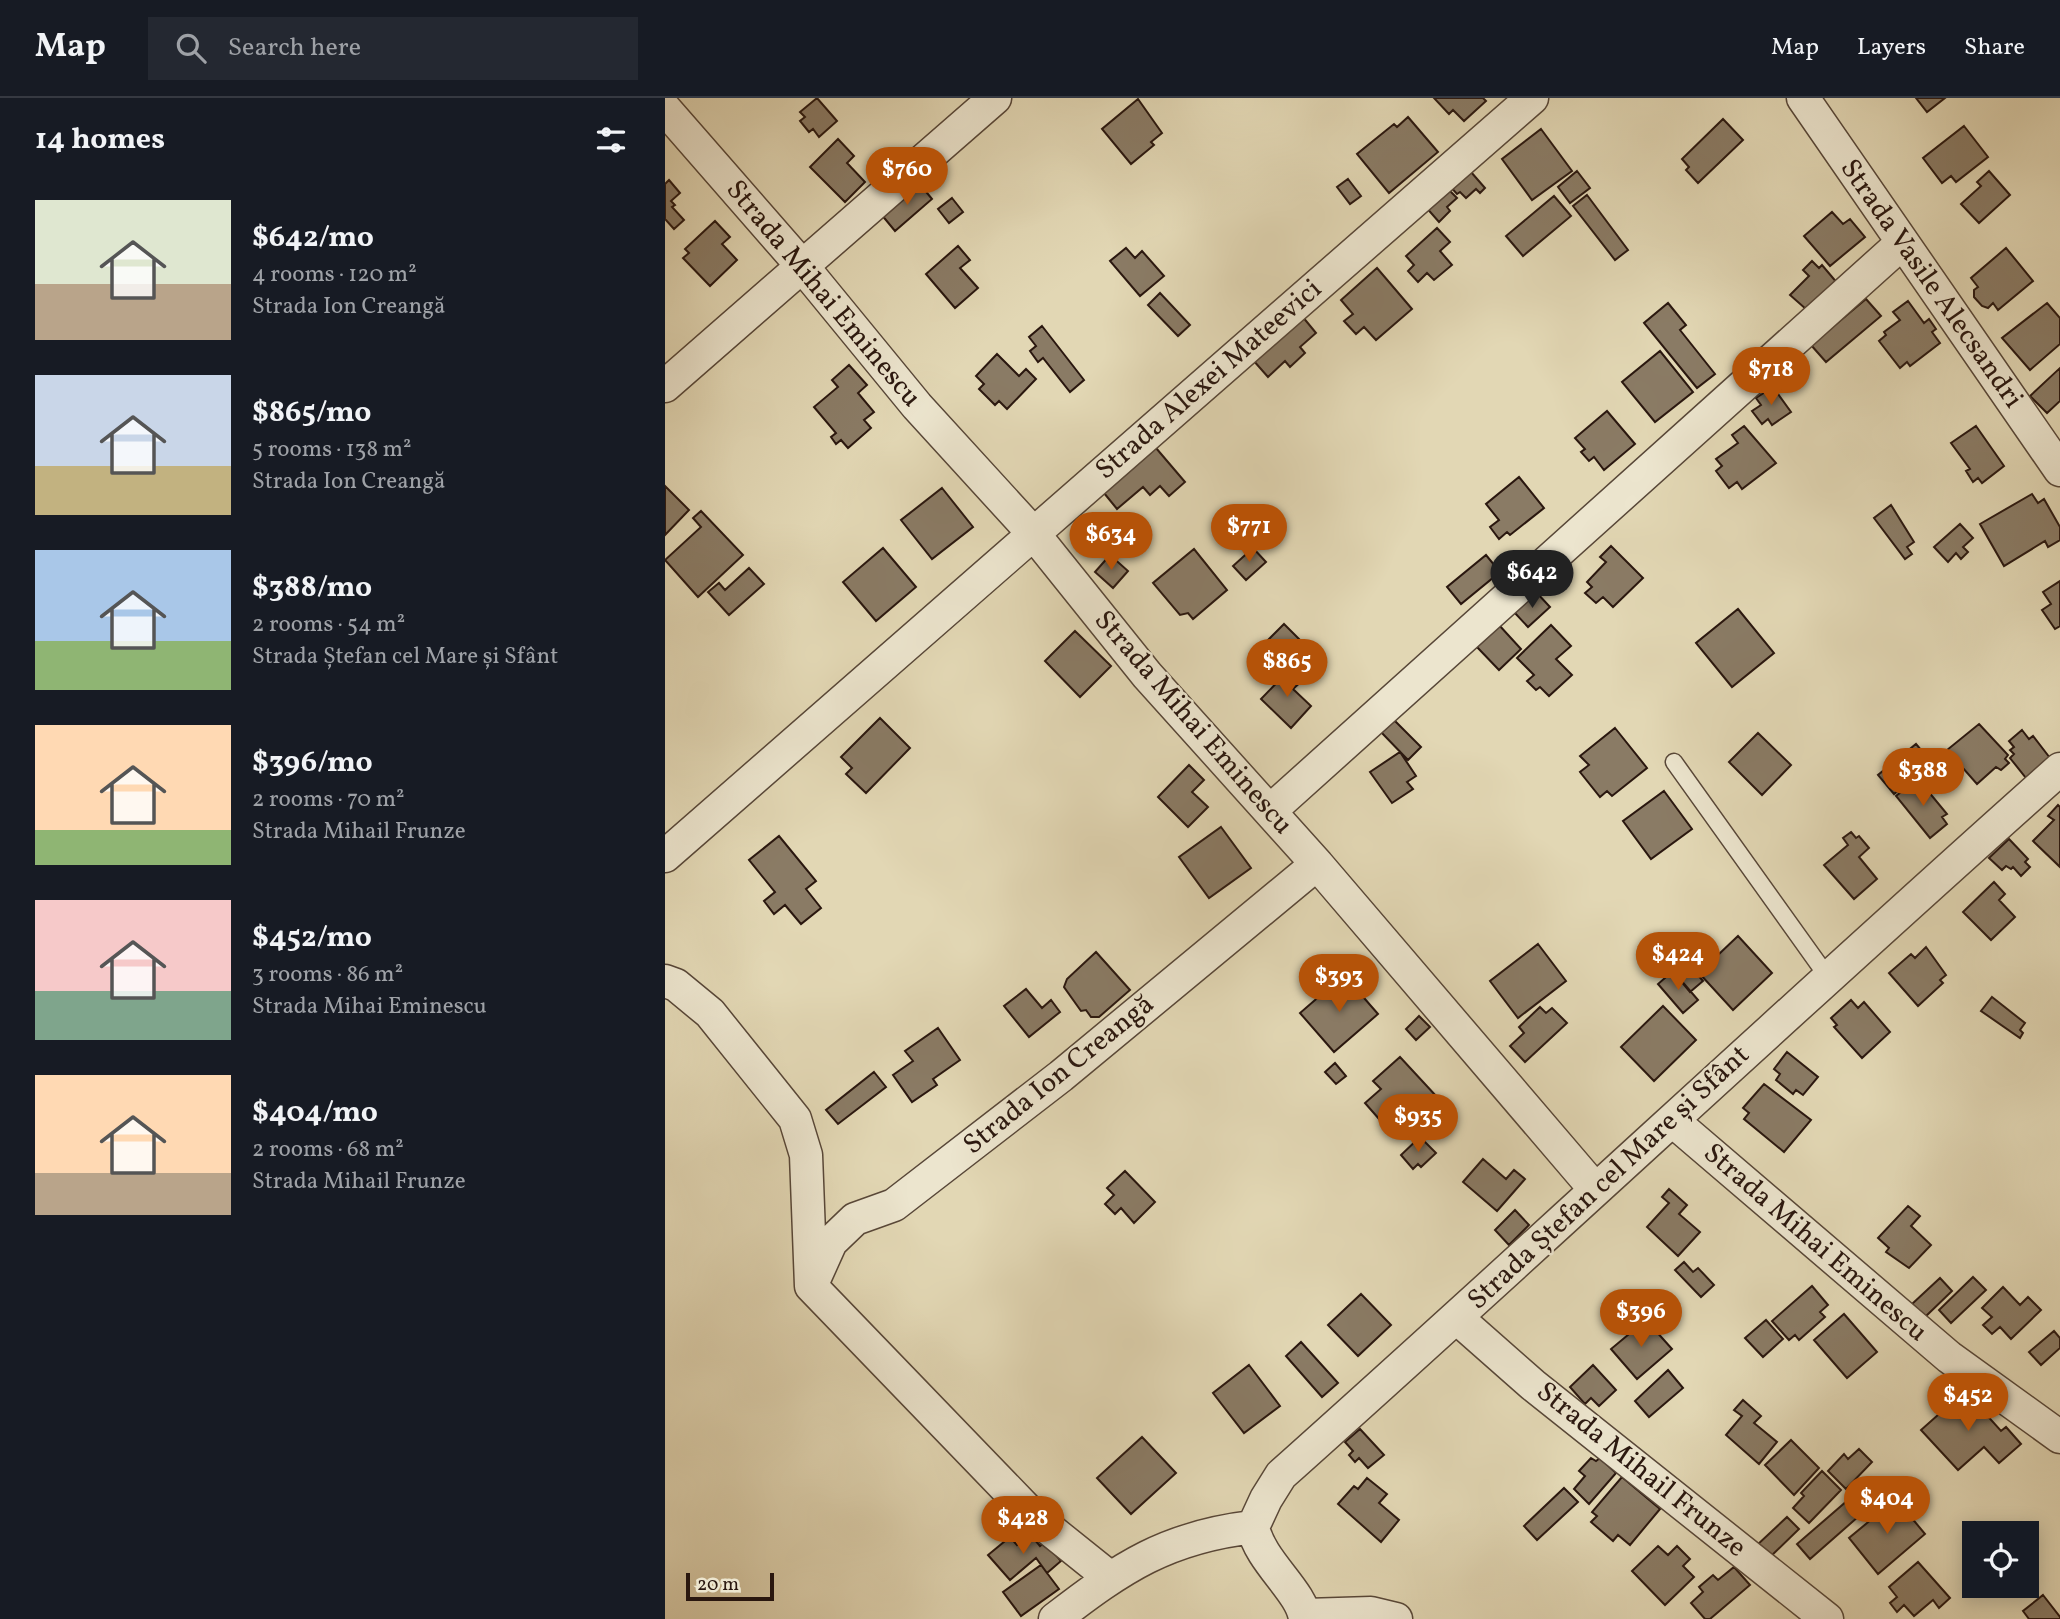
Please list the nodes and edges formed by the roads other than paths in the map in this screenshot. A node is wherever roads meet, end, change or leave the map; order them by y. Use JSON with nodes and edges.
{"nodes":[{"id":1,"x":995,"y":98,"type":"edge"},
{"id":2,"x":1532,"y":98,"type":"edge"},
{"id":3,"x":1803,"y":98,"type":"edge"},
{"id":4,"x":671,"y":128,"type":"edge"},
{"id":5,"x":1902,"y":243,"type":"junction"},
{"id":6,"x":803,"y":267,"type":"junction"},
{"id":7,"x":665,"y":386,"type":"edge"},
{"id":8,"x":2060,"y":470,"type":"edge"},
{"id":9,"x":1033,"y":533,"type":"junction"},
{"id":10,"x":1674,"y":762,"type":"dead end"},
{"id":11,"x":2060,"y":769,"type":"edge"},
{"id":12,"x":1270,"y":811,"type":"junction"},
{"id":13,"x":665,"y":856,"type":"edge"},
{"id":14,"x":1317,"y":864,"type":"junction"},
{"id":15,"x":1827,"y":976,"type":"junction"},
{"id":16,"x":665,"y":981,"type":"edge"},
{"id":17,"x":1672,"y":1121,"type":"junction"},
{"id":18,"x":1594,"y":1188,"type":"junction"},
{"id":19,"x":811,"y":1286,"type":"junction"},
{"id":20,"x":1457,"y":1318,"type":"junction"},
{"id":21,"x":2060,"y":1437,"type":"edge"},
{"id":22,"x":1253,"y":1527,"type":"junction"},
{"id":23,"x":1109,"y":1577,"type":"junction"},
{"id":24,"x":1305,"y":1617,"type":"edge"},
{"id":25,"x":1055,"y":1619,"type":"edge"},
{"id":26,"x":1396,"y":1619,"type":"edge"},
{"id":27,"x":1827,"y":1619,"type":"edge"}],
"edges":[{"from":1,"to":6,"type":"street"},
{"from":2,"to":9,"type":"street","name":"Strada Alexei Mateevici"},
{"from":3,"to":5,"type":"street","name":"Strada Vasile Alecsandri"},
{"from":4,"to":6,"type":"street","name":"Strada Mihai Eminescu"},
{"from":5,"to":8,"type":"street","name":"Strada Vasile Alecsandri"},
{"from":5,"to":12,"type":"street"},
{"from":6,"to":7,"type":"street"},
{"from":6,"to":9,"type":"street","name":"Strada Mihai Eminescu"},
{"from":9,"to":12,"type":"street","name":"Strada Mihai Eminescu"},
{"from":9,"to":13,"type":"street","name":"Strada Alexei Mateevici"},
{"from":10,"to":15,"type":"lane"},
{"from":11,"to":15,"type":"street","name":"Strada Ștefan cel Mare și Sfânt"},
{"from":12,"to":14,"type":"street","name":"Strada Mihai Eminescu"},
{"from":14,"to":18,"type":"street","name":"Strada Mihai Eminescu"},
{"from":14,"to":19,"type":"street","name":"Strada Ion Creangă"},
{"from":15,"to":17,"type":"street","name":"Strada Ștefan cel Mare și Sfânt"},
{"from":16,"to":19,"type":"street"},
{"from":17,"to":18,"type":"street","name":"Strada Ștefan cel Mare și Sfânt"},
{"from":17,"to":21,"type":"street","name":"Strada Mihai Eminescu"},
{"from":18,"to":20,"type":"street","name":"Strada Ștefan cel Mare și Sfânt"},
{"from":19,"to":23,"type":"street"},
{"from":20,"to":22,"type":"street","name":"Strada Ștefan cel Mare și Sfânt"},
{"from":20,"to":27,"type":"street","name":"Strada Mihail Frunze"},
{"from":22,"to":23,"type":"street"},
{"from":22,"to":24,"type":"street"},
{"from":23,"to":25,"type":"street"},
{"from":24,"to":26,"type":"street"}]}
